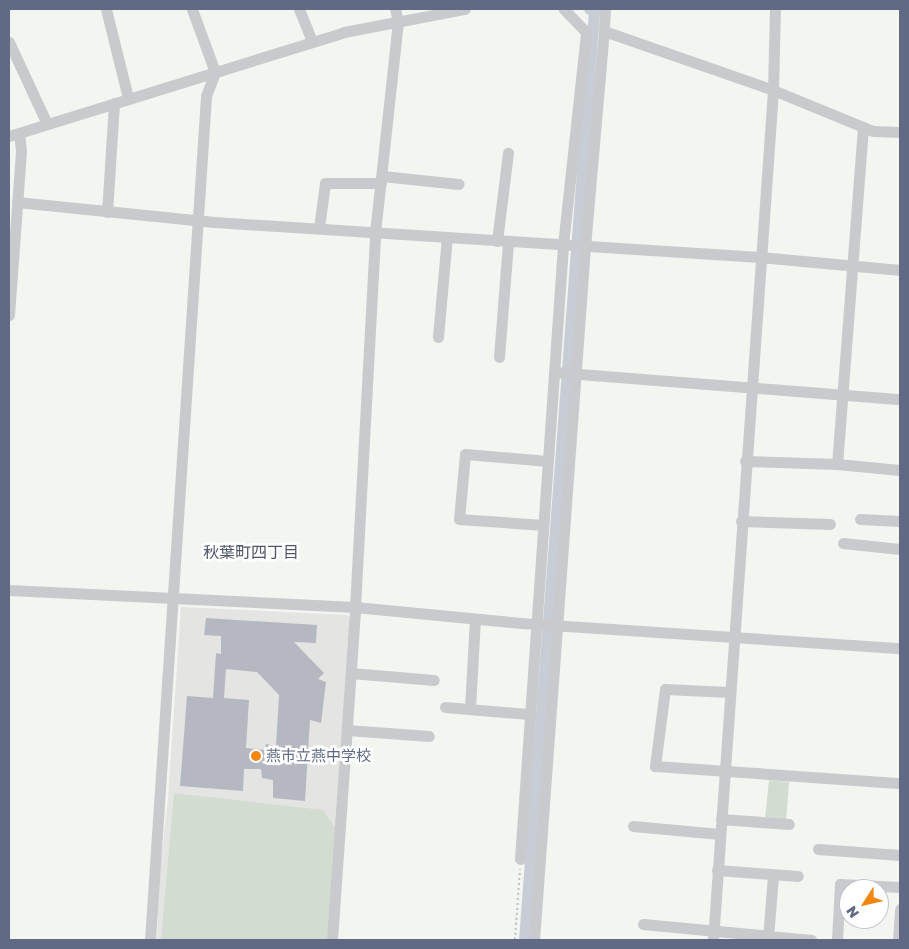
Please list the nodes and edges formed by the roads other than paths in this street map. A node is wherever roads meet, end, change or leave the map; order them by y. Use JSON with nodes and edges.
{"nodes":[{"id":1,"x":106,"y":9,"type":"edge"},
{"id":2,"x":192,"y":9,"type":"edge"},
{"id":3,"x":299,"y":9,"type":"edge"},
{"id":4,"x":395,"y":9,"type":"edge"},
{"id":5,"x":465,"y":9,"type":"edge"},
{"id":6,"x":564,"y":9,"type":"edge"},
{"id":7,"x":604,"y":9,"type":"edge"},
{"id":8,"x":775,"y":9,"type":"edge"},
{"id":9,"x":398,"y":21,"type":"junction"},
{"id":10,"x":604,"y":31,"type":"junction"},
{"id":11,"x":312,"y":41,"type":"junction"},
{"id":12,"x":9,"y":42,"type":"edge"},
{"id":13,"x":215,"y":72,"type":"junction"},
{"id":14,"x":773,"y":90,"type":"junction"},
{"id":15,"x":128,"y":98,"type":"junction"},
{"id":16,"x":114,"y":103,"type":"junction"},
{"id":17,"x":46,"y":124,"type":"junction"},
{"id":18,"x":863,"y":127,"type":"junction"},
{"id":19,"x":900,"y":132,"type":"edge"},
{"id":20,"x":14,"y":135,"type":"edge"},
{"id":21,"x":508,"y":152,"type":"dead end"},
{"id":22,"x":381,"y":180,"type":"junction"},
{"id":23,"x":459,"y":184,"type":"dead end"},
{"id":24,"x":17,"y":202,"type":"junction"},
{"id":25,"x":107,"y":212,"type":"junction"},
{"id":26,"x":198,"y":221,"type":"junction"},
{"id":27,"x":319,"y":228,"type":"junction"},
{"id":28,"x":375,"y":232,"type":"junction"},
{"id":29,"x":447,"y":237,"type":"junction"},
{"id":30,"x":503,"y":241,"type":"junction"},
{"id":31,"x":575,"y":246,"type":"junction"},
{"id":32,"x":760,"y":257,"type":"junction"},
{"id":33,"x":852,"y":266,"type":"junction"},
{"id":34,"x":900,"y":270,"type":"edge"},
{"id":35,"x":9,"y":315,"type":"edge"},
{"id":36,"x":438,"y":337,"type":"dead end"},
{"id":37,"x":499,"y":357,"type":"dead end"},
{"id":38,"x":565,"y":374,"type":"junction"},
{"id":39,"x":750,"y":390,"type":"junction"},
{"id":40,"x":841,"y":396,"type":"junction"},
{"id":41,"x":900,"y":399,"type":"edge"},
{"id":42,"x":548,"y":461,"type":"junction"},
{"id":43,"x":745,"y":461,"type":"junction"},
{"id":44,"x":836,"y":464,"type":"junction"},
{"id":45,"x":900,"y":470,"type":"edge"},
{"id":46,"x":860,"y":518,"type":"dead end"},
{"id":47,"x":741,"y":521,"type":"junction"},
{"id":48,"x":900,"y":521,"type":"edge"},
{"id":49,"x":830,"y":524,"type":"dead end"},
{"id":50,"x":543,"y":525,"type":"junction"},
{"id":51,"x":843,"y":543,"type":"dead end"},
{"id":52,"x":900,"y":549,"type":"edge"},
{"id":53,"x":9,"y":590,"type":"edge"},
{"id":54,"x":174,"y":598,"type":"junction"},
{"id":55,"x":355,"y":606,"type":"junction"},
{"id":56,"x":475,"y":619,"type":"junction"},
{"id":57,"x":546,"y":625,"type":"junction"},
{"id":58,"x":732,"y":640,"type":"junction"},
{"id":59,"x":900,"y":648,"type":"edge"},
{"id":60,"x":351,"y":673,"type":"junction"},
{"id":61,"x":434,"y":680,"type":"dead end"},
{"id":62,"x":729,"y":692,"type":"junction"},
{"id":63,"x":445,"y":707,"type":"dead end"},
{"id":64,"x":470,"y":708,"type":"junction"},
{"id":65,"x":529,"y":714,"type":"junction"},
{"id":66,"x":347,"y":730,"type":"junction"},
{"id":67,"x":429,"y":736,"type":"dead end"},
{"id":68,"x":724,"y":772,"type":"junction"},
{"id":69,"x":900,"y":783,"type":"edge"},
{"id":70,"x":721,"y":818,"type":"junction"},
{"id":71,"x":789,"y":824,"type":"dead end"},
{"id":72,"x":633,"y":826,"type":"dead end"},
{"id":73,"x":720,"y":834,"type":"junction"},
{"id":74,"x":818,"y":849,"type":"dead end"},
{"id":75,"x":528,"y":851,"type":"junction"},
{"id":76,"x":900,"y":856,"type":"edge"},
{"id":77,"x":717,"y":870,"type":"junction"},
{"id":78,"x":773,"y":876,"type":"junction"},
{"id":79,"x":798,"y":876,"type":"dead end"},
{"id":80,"x":900,"y":887,"type":"edge"},
{"id":81,"x":900,"y":909,"type":"edge"},
{"id":82,"x":643,"y":924,"type":"dead end"},
{"id":83,"x":713,"y":936,"type":"edge"},
{"id":84,"x":768,"y":938,"type":"junction"},
{"id":85,"x":150,"y":940,"type":"edge"},
{"id":86,"x":332,"y":940,"type":"edge"},
{"id":87,"x":534,"y":940,"type":"edge"},
{"id":88,"x":811,"y":940,"type":"edge"},
{"id":89,"x":837,"y":940,"type":"edge"},
{"id":90,"x":898,"y":940,"type":"edge"}],
"edges":[{"from":1,"to":15,"type":"street"},
{"from":2,"to":13,"type":"street"},
{"from":3,"to":11,"type":"street"},
{"from":4,"to":9,"type":"street"},
{"from":5,"to":9,"type":"street"},
{"from":6,"to":31,"type":"street"},
{"from":7,"to":10,"type":"street"},
{"from":8,"to":14,"type":"street"},
{"from":9,"to":11,"type":"street"},
{"from":9,"to":22,"type":"street"},
{"from":10,"to":14,"type":"street"},
{"from":10,"to":31,"type":"street"},
{"from":11,"to":13,"type":"street"},
{"from":12,"to":17,"type":"street"},
{"from":13,"to":15,"type":"street"},
{"from":13,"to":26,"type":"street"},
{"from":14,"to":18,"type":"street"},
{"from":14,"to":32,"type":"street"},
{"from":15,"to":16,"type":"street"},
{"from":16,"to":17,"type":"street"},
{"from":16,"to":25,"type":"street"},
{"from":17,"to":20,"type":"street"},
{"from":18,"to":19,"type":"street"},
{"from":18,"to":33,"type":"street"},
{"from":20,"to":24,"type":"street"},
{"from":21,"to":30,"type":"street"},
{"from":22,"to":23,"type":"street"},
{"from":22,"to":27,"type":"street"},
{"from":22,"to":28,"type":"street"},
{"from":24,"to":25,"type":"street"},
{"from":24,"to":35,"type":"street"},
{"from":25,"to":26,"type":"street"},
{"from":26,"to":27,"type":"street"},
{"from":26,"to":54,"type":"street"},
{"from":27,"to":28,"type":"street"},
{"from":28,"to":29,"type":"street"},
{"from":28,"to":55,"type":"street"},
{"from":29,"to":30,"type":"street"},
{"from":29,"to":36,"type":"street"},
{"from":30,"to":31,"type":"street"},
{"from":30,"to":37,"type":"street"},
{"from":31,"to":32,"type":"street"},
{"from":31,"to":38,"type":"street"},
{"from":31,"to":38,"type":"street"},
{"from":32,"to":33,"type":"street"},
{"from":32,"to":39,"type":"street"},
{"from":33,"to":34,"type":"street"},
{"from":33,"to":40,"type":"street"},
{"from":38,"to":39,"type":"street"},
{"from":38,"to":42,"type":"street"},
{"from":38,"to":57,"type":"street"},
{"from":39,"to":40,"type":"street"},
{"from":39,"to":43,"type":"street"},
{"from":40,"to":41,"type":"street"},
{"from":40,"to":44,"type":"street"},
{"from":42,"to":50,"type":"street"},
{"from":42,"to":50,"type":"street"},
{"from":43,"to":44,"type":"street"},
{"from":43,"to":47,"type":"street"},
{"from":44,"to":45,"type":"street"},
{"from":46,"to":48,"type":"street"},
{"from":47,"to":49,"type":"street"},
{"from":47,"to":58,"type":"street"},
{"from":50,"to":57,"type":"street"},
{"from":51,"to":52,"type":"street"},
{"from":53,"to":54,"type":"street"},
{"from":54,"to":55,"type":"street"},
{"from":54,"to":85,"type":"street"},
{"from":55,"to":56,"type":"street"},
{"from":55,"to":60,"type":"street"},
{"from":56,"to":57,"type":"street"},
{"from":56,"to":64,"type":"street"},
{"from":57,"to":58,"type":"street"},
{"from":57,"to":65,"type":"street"},
{"from":57,"to":75,"type":"street"},
{"from":58,"to":59,"type":"street"},
{"from":58,"to":62,"type":"street"},
{"from":60,"to":61,"type":"street"},
{"from":60,"to":66,"type":"street"},
{"from":62,"to":68,"type":"street"},
{"from":62,"to":68,"type":"street"},
{"from":63,"to":64,"type":"street"},
{"from":64,"to":65,"type":"street"},
{"from":65,"to":75,"type":"street"},
{"from":66,"to":67,"type":"street"},
{"from":66,"to":86,"type":"street"},
{"from":68,"to":69,"type":"street"},
{"from":68,"to":70,"type":"street"},
{"from":70,"to":71,"type":"street"},
{"from":70,"to":73,"type":"street"},
{"from":72,"to":73,"type":"street"},
{"from":73,"to":77,"type":"street"},
{"from":74,"to":76,"type":"street"},
{"from":75,"to":87,"type":"street"},
{"from":77,"to":78,"type":"street"},
{"from":77,"to":83,"type":"street"},
{"from":78,"to":79,"type":"street"},
{"from":78,"to":84,"type":"street"},
{"from":80,"to":89,"type":"street"},
{"from":81,"to":90,"type":"street"},
{"from":82,"to":83,"type":"street"},
{"from":83,"to":84,"type":"street"},
{"from":84,"to":88,"type":"street"}]}
